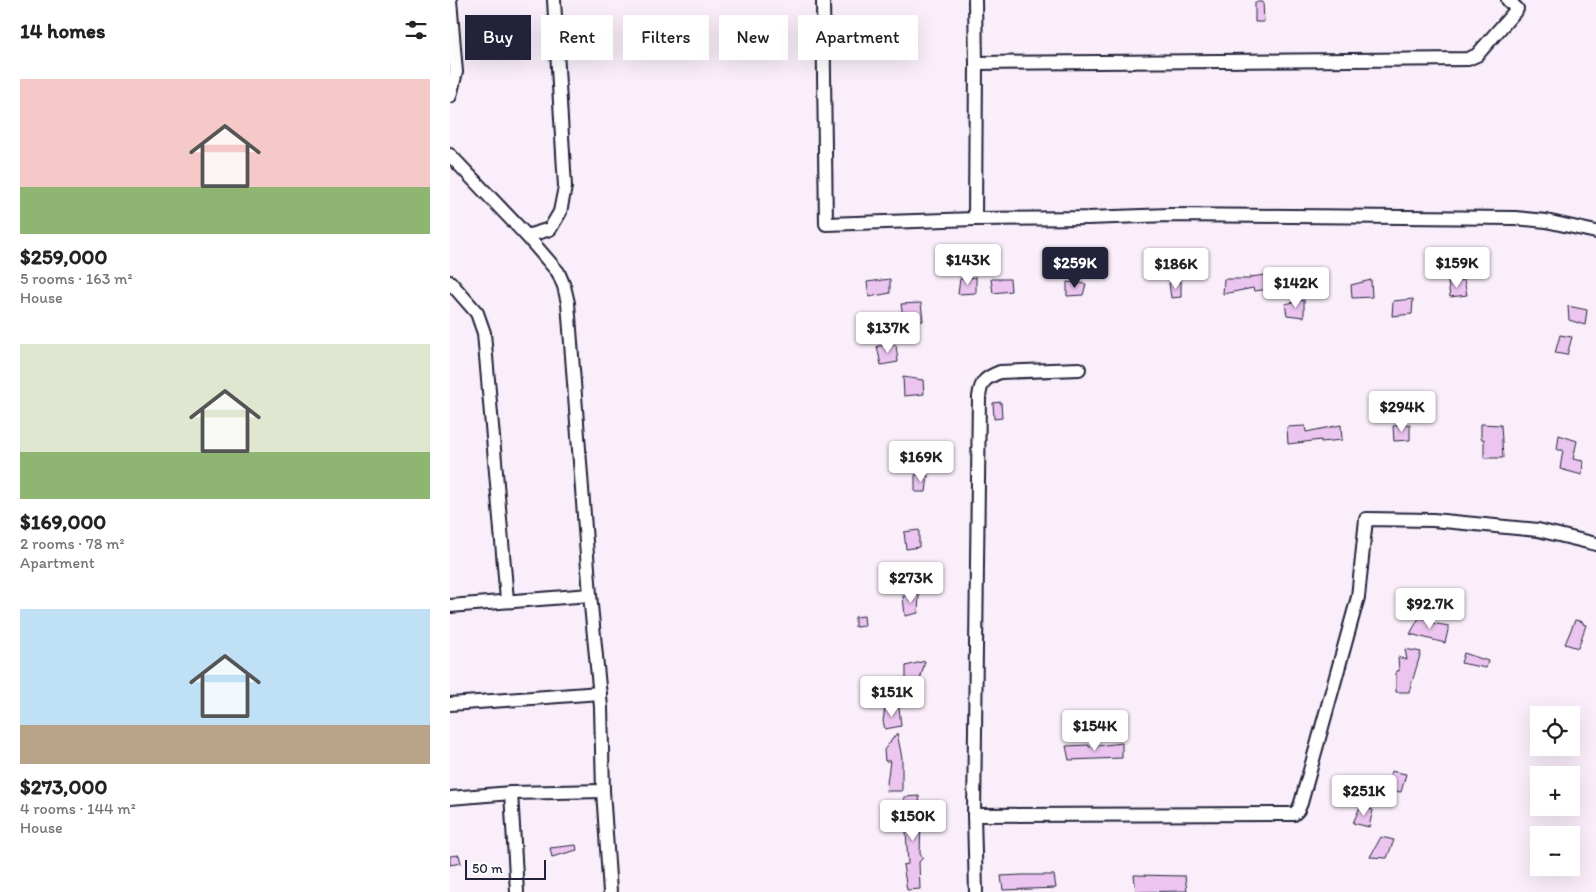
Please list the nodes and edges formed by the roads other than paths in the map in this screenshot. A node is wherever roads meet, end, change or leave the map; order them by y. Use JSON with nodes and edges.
{"nodes":[{"id":1,"x":450,"y":0,"type":"edge"},
{"id":2,"x":554,"y":0,"type":"edge"},
{"id":3,"x":823,"y":0,"type":"edge"},
{"id":4,"x":975,"y":0,"type":"edge"},
{"id":5,"x":1508,"y":0,"type":"edge"},
{"id":6,"x":976,"y":63,"type":"junction"},
{"id":7,"x":450,"y":96,"type":"edge"},
{"id":8,"x":450,"y":155,"type":"edge"},
{"id":9,"x":975,"y":219,"type":"junction"},
{"id":10,"x":1596,"y":232,"type":"edge"},
{"id":11,"x":527,"y":236,"type":"junction"},
{"id":12,"x":450,"y":282,"type":"edge"},
{"id":13,"x":1079,"y":369,"type":"dead end"},
{"id":14,"x":1596,"y":544,"type":"edge"},
{"id":15,"x":590,"y":595,"type":"junction"},
{"id":16,"x":507,"y":600,"type":"junction"},
{"id":17,"x":450,"y":606,"type":"edge"},
{"id":18,"x":600,"y":693,"type":"junction"},
{"id":19,"x":450,"y":704,"type":"edge"},
{"id":20,"x":603,"y":790,"type":"junction"},
{"id":21,"x":511,"y":793,"type":"junction"},
{"id":22,"x":450,"y":798,"type":"edge"},
{"id":23,"x":974,"y":814,"type":"junction"},
{"id":24,"x":517,"y":892,"type":"edge"},
{"id":25,"x":610,"y":892,"type":"edge"},
{"id":26,"x":976,"y":892,"type":"edge"}],
"edges":[{"from":1,"to":7,"type":"street"},
{"from":2,"to":11,"type":"street"},
{"from":3,"to":9,"type":"street"},
{"from":4,"to":6,"type":"street"},
{"from":5,"to":6,"type":"street"},
{"from":6,"to":9,"type":"street"},
{"from":8,"to":11,"type":"street"},
{"from":9,"to":10,"type":"street"},
{"from":11,"to":15,"type":"street"},
{"from":12,"to":16,"type":"street"},
{"from":13,"to":23,"type":"street"},
{"from":14,"to":23,"type":"street"},
{"from":15,"to":16,"type":"street"},
{"from":15,"to":18,"type":"street"},
{"from":16,"to":17,"type":"street"},
{"from":18,"to":19,"type":"street"},
{"from":18,"to":20,"type":"street"},
{"from":20,"to":21,"type":"street"},
{"from":20,"to":25,"type":"street"},
{"from":21,"to":22,"type":"street"},
{"from":21,"to":24,"type":"street"},
{"from":23,"to":26,"type":"street"}]}
